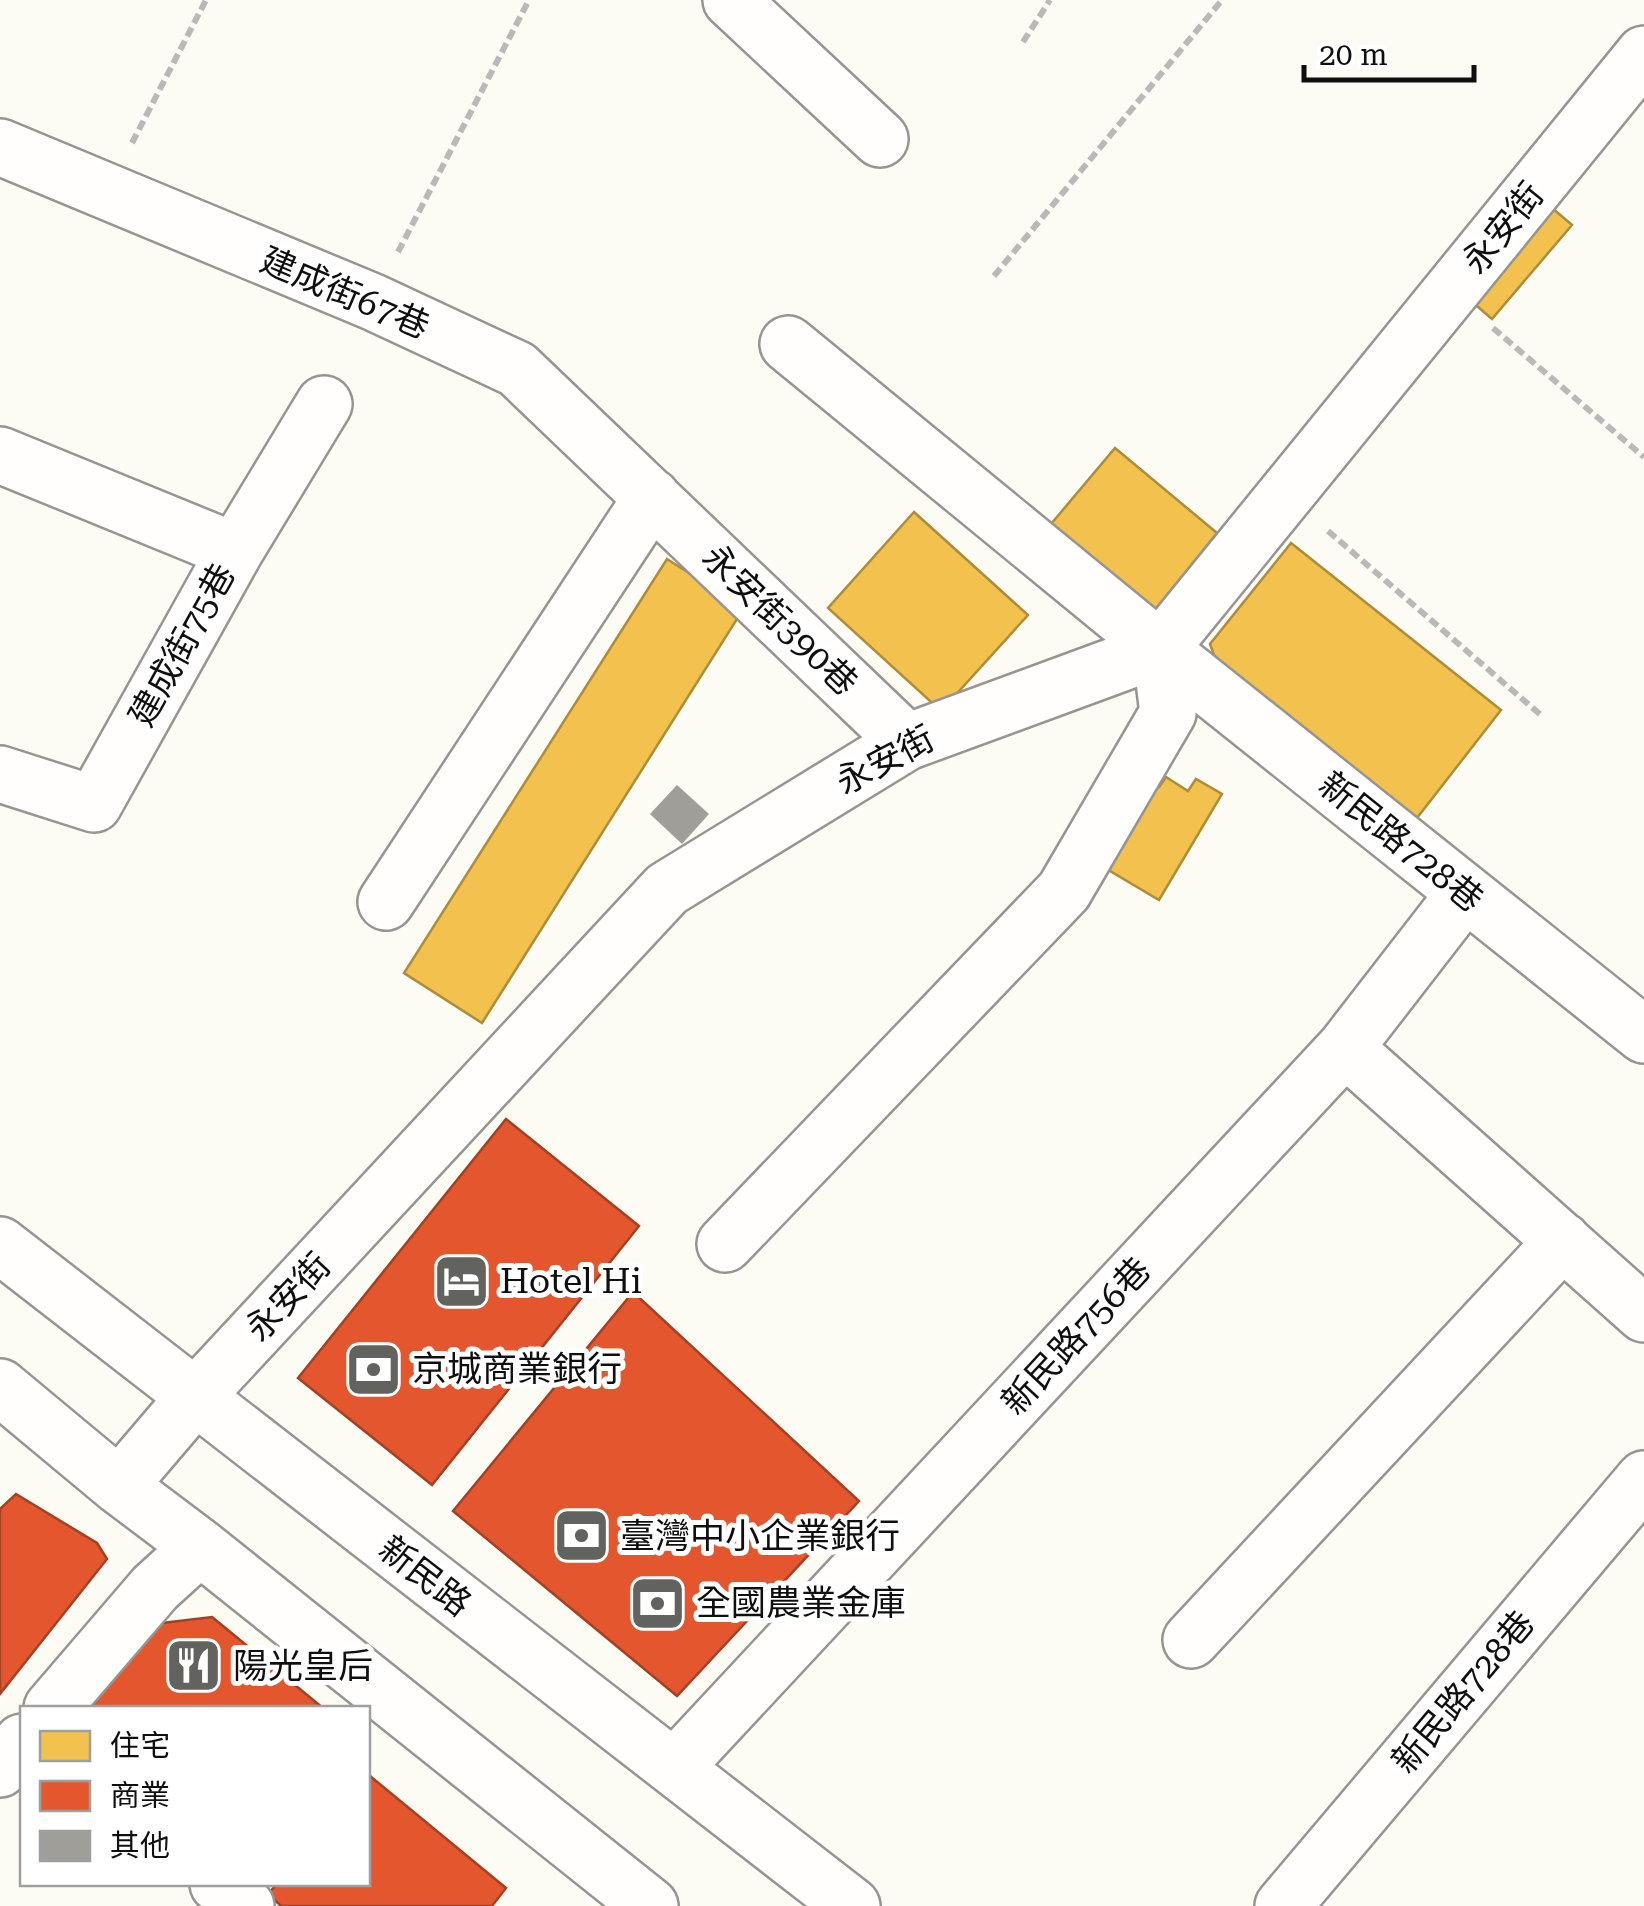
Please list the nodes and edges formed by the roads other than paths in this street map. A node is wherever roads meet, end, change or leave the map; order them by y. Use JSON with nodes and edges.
{"nodes":[{"id":1,"x":731,"y":0,"type":"edge"},
{"id":2,"x":1644,"y":54,"type":"edge"},
{"id":3,"x":880,"y":138,"type":"dead end"},
{"id":4,"x":0,"y":147,"type":"edge"},
{"id":5,"x":788,"y":344,"type":"dead end"},
{"id":6,"x":324,"y":404,"type":"dead end"},
{"id":7,"x":0,"y":455,"type":"edge"},
{"id":8,"x":652,"y":497,"type":"junction"},
{"id":9,"x":235,"y":551,"type":"junction"},
{"id":10,"x":1160,"y":648,"type":"junction"},
{"id":11,"x":907,"y":742,"type":"junction"},
{"id":12,"x":0,"y":774,"type":"edge"},
{"id":13,"x":1465,"y":894,"type":"junction"},
{"id":14,"x":386,"y":902,"type":"dead end"},
{"id":15,"x":1644,"y":1036,"type":"edge"},
{"id":16,"x":1345,"y":1048,"type":"junction"},
{"id":17,"x":1563,"y":1241,"type":"junction"},
{"id":18,"x":725,"y":1244,"type":"dead end"},
{"id":19,"x":0,"y":1245,"type":"edge"},
{"id":20,"x":1644,"y":1314,"type":"edge"},
{"id":21,"x":0,"y":1387,"type":"edge"},
{"id":22,"x":194,"y":1398,"type":"junction"},
{"id":23,"x":1644,"y":1479,"type":"edge"},
{"id":24,"x":119,"y":1486,"type":"junction"},
{"id":25,"x":200,"y":1547,"type":"junction"},
{"id":26,"x":1191,"y":1640,"type":"dead end"},
{"id":27,"x":54,"y":1706,"type":"edge"},
{"id":28,"x":20,"y":1744,"type":"edge"},
{"id":29,"x":674,"y":1768,"type":"junction"},
{"id":30,"x":0,"y":1769,"type":"edge"},
{"id":31,"x":221,"y":1886,"type":"edge"},
{"id":32,"x":246,"y":1906,"type":"edge"},
{"id":33,"x":650,"y":1906,"type":"edge"},
{"id":34,"x":852,"y":1906,"type":"edge"},
{"id":35,"x":1282,"y":1906,"type":"edge"}],
"edges":[{"from":1,"to":3,"type":"street"},
{"from":2,"to":10,"type":"street","name":"永安街"},
{"from":4,"to":8,"type":"street","name":"建成街67巷"},
{"from":5,"to":10,"type":"street","name":"新民路728巷"},
{"from":6,"to":9,"type":"street","name":"建成街75巷"},
{"from":7,"to":9,"type":"street"},
{"from":8,"to":11,"type":"street","name":"永安街390巷"},
{"from":8,"to":14,"type":"street"},
{"from":9,"to":12,"type":"street","name":"建成街75巷"},
{"from":10,"to":11,"type":"street","name":"永安街"},
{"from":10,"to":13,"type":"street","name":"新民路728巷"},
{"from":10,"to":18,"type":"street"},
{"from":11,"to":22,"type":"street","name":"永安街"},
{"from":13,"to":15,"type":"street","name":"新民路728巷"},
{"from":13,"to":16,"type":"street","name":"新民路756巷"},
{"from":16,"to":17,"type":"street"},
{"from":16,"to":29,"type":"street","name":"新民路756巷"},
{"from":17,"to":20,"type":"street"},
{"from":17,"to":26,"type":"street"},
{"from":19,"to":22,"type":"street","name":"新民路"},
{"from":21,"to":24,"type":"street"},
{"from":22,"to":24,"type":"street","name":"永安街"},
{"from":22,"to":29,"type":"street","name":"新民路"},
{"from":23,"to":35,"type":"street","name":"新民路728巷"},
{"from":24,"to":25,"type":"street"},
{"from":25,"to":27,"type":"street"},
{"from":25,"to":33,"type":"street"},
{"from":28,"to":30,"type":"street"},
{"from":29,"to":34,"type":"street","name":"新民路"},
{"from":31,"to":32,"type":"street"}]}
